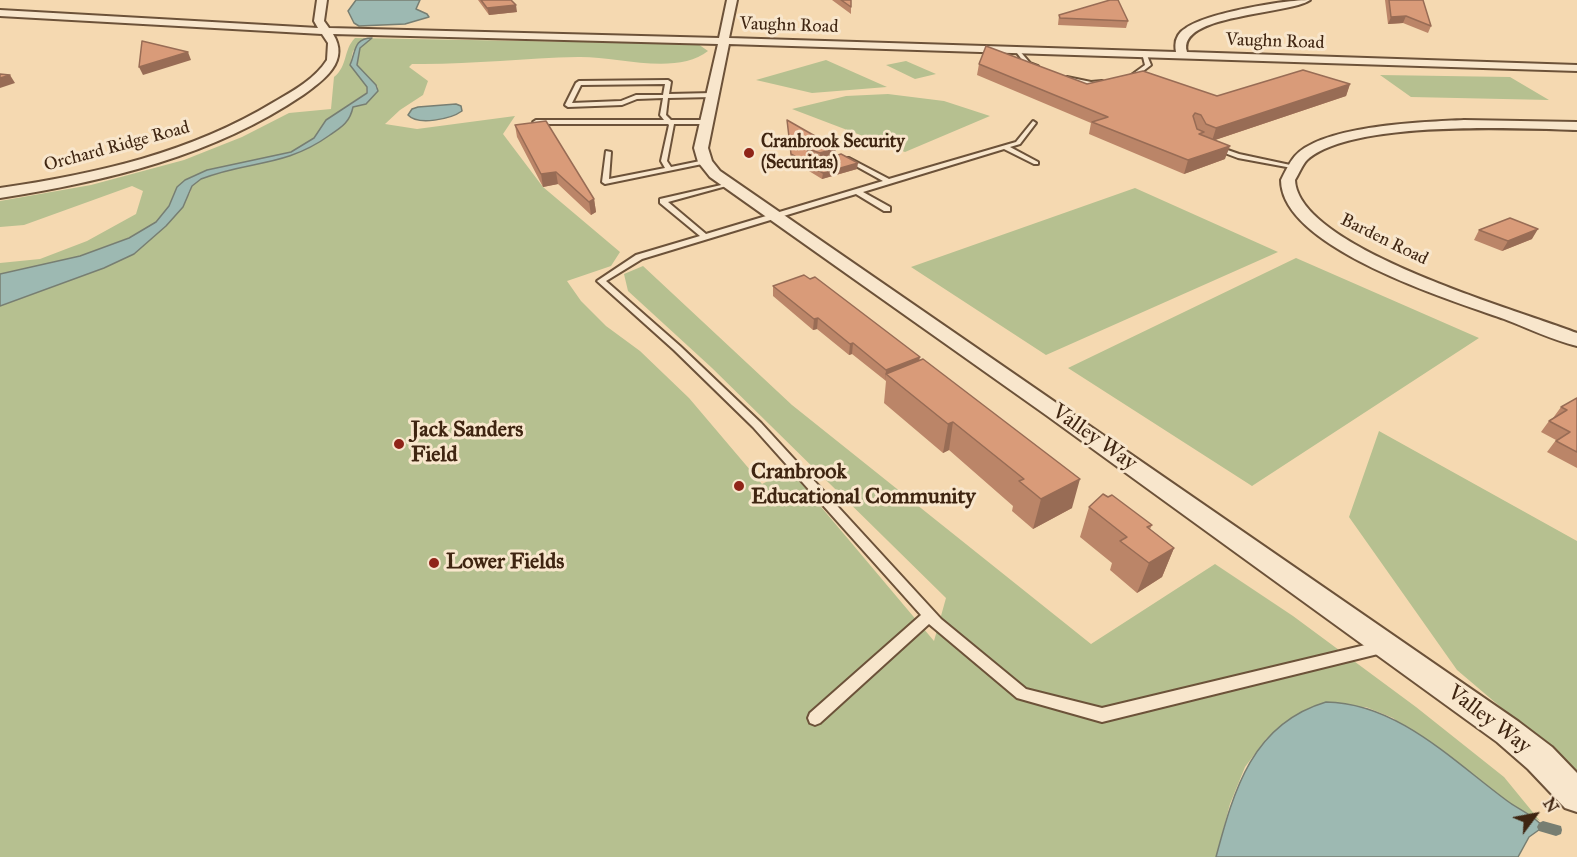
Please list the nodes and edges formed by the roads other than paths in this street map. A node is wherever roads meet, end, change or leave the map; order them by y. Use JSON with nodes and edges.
{"nodes":[{"id":1,"x":322,"y":0,"type":"edge"},
{"id":2,"x":732,"y":0,"type":"edge"},
{"id":3,"x":1305,"y":0,"type":"edge"},
{"id":4,"x":0,"y":13,"type":"edge"},
{"id":5,"x":325,"y":31,"type":"junction"},
{"id":6,"x":725,"y":41,"type":"junction"},
{"id":7,"x":1016,"y":50,"type":"junction"},
{"id":8,"x":1144,"y":54,"type":"junction"},
{"id":9,"x":1183,"y":56,"type":"junction"},
{"id":10,"x":1547,"y":67,"type":"junction"},
{"id":11,"x":1038,"y":68,"type":"edge"},
{"id":12,"x":1577,"y":68,"type":"edge"},
{"id":13,"x":1059,"y":77,"type":"edge"},
{"id":14,"x":1127,"y":79,"type":"edge"},
{"id":15,"x":1577,"y":79,"type":"edge"},
{"id":16,"x":1109,"y":83,"type":"edge"},
{"id":17,"x":713,"y":95,"type":"junction"},
{"id":18,"x":666,"y":96,"type":"junction"},
{"id":19,"x":536,"y":122,"type":"edge"},
{"id":20,"x":669,"y":122,"type":"junction"},
{"id":21,"x":707,"y":122,"type":"junction"},
{"id":22,"x":1033,"y":123,"type":"dead end"},
{"id":23,"x":1577,"y":126,"type":"edge"},
{"id":24,"x":1205,"y":143,"type":"edge"},
{"id":25,"x":1004,"y":147,"type":"junction"},
{"id":26,"x":608,"y":152,"type":"dead end"},
{"id":27,"x":834,"y":158,"type":"edge"},
{"id":28,"x":705,"y":162,"type":"junction"},
{"id":29,"x":1036,"y":163,"type":"dead end"},
{"id":30,"x":1292,"y":166,"type":"junction"},
{"id":31,"x":669,"y":169,"type":"junction"},
{"id":32,"x":889,"y":183,"type":"junction"},
{"id":33,"x":728,"y":184,"type":"junction"},
{"id":34,"x":858,"y":192,"type":"junction"},
{"id":35,"x":0,"y":193,"type":"edge"},
{"id":36,"x":887,"y":209,"type":"dead end"},
{"id":37,"x":775,"y":217,"type":"junction"},
{"id":38,"x":705,"y":237,"type":"junction"},
{"id":39,"x":1577,"y":340,"type":"edge"},
{"id":40,"x":929,"y":616,"type":"junction"},
{"id":41,"x":1387,"y":646,"type":"junction"},
{"id":42,"x":815,"y":718,"type":"dead end"},
{"id":43,"x":1577,"y":796,"type":"edge"}],
"edges":[{"from":1,"to":5,"type":"street","name":"Orchard Ridge Road"},
{"from":2,"to":6,"type":"street"},
{"from":3,"to":9,"type":"street"},
{"from":4,"to":5,"type":"street","name":"Vaughn Road"},
{"from":5,"to":6,"type":"street","name":"Vaughn Road"},
{"from":5,"to":35,"type":"street","name":"Orchard Ridge Road"},
{"from":6,"to":7,"type":"street","name":"Vaughn Road"},
{"from":6,"to":17,"type":"street"},
{"from":7,"to":8,"type":"street","name":"Vaughn Road"},
{"from":7,"to":11,"type":"lane"},
{"from":8,"to":9,"type":"street","name":"Vaughn Road"},
{"from":8,"to":14,"type":"lane"},
{"from":9,"to":10,"type":"street","name":"Vaughn Road"},
{"from":10,"to":12,"type":"street","name":"Vaughn Road"},
{"from":10,"to":15,"type":"street"},
{"from":13,"to":16,"type":"lane"},
{"from":17,"to":18,"type":"lane"},
{"from":17,"to":21,"type":"street"},
{"from":18,"to":18,"type":"lane"},
{"from":18,"to":20,"type":"lane"},
{"from":19,"to":20,"type":"lane"},
{"from":20,"to":21,"type":"lane"},
{"from":20,"to":31,"type":"lane"},
{"from":21,"to":28,"type":"street"},
{"from":22,"to":25,"type":"lane"},
{"from":23,"to":30,"type":"street"},
{"from":24,"to":30,"type":"lane"},
{"from":25,"to":29,"type":"lane"},
{"from":25,"to":32,"type":"lane"},
{"from":26,"to":31,"type":"lane"},
{"from":27,"to":32,"type":"lane"},
{"from":28,"to":31,"type":"lane"},
{"from":28,"to":33,"type":"street","name":"Valley Way"},
{"from":30,"to":39,"type":"street","name":"Barden Road"},
{"from":32,"to":34,"type":"lane"},
{"from":33,"to":37,"type":"street","name":"Valley Way"},
{"from":33,"to":38,"type":"lane"},
{"from":34,"to":36,"type":"lane"},
{"from":34,"to":37,"type":"lane"},
{"from":37,"to":38,"type":"lane"},
{"from":37,"to":41,"type":"street","name":"Valley Way"},
{"from":38,"to":40,"type":"lane"},
{"from":40,"to":41,"type":"lane"},
{"from":40,"to":42,"type":"lane"},
{"from":41,"to":43,"type":"street","name":"Valley Way"}]}
